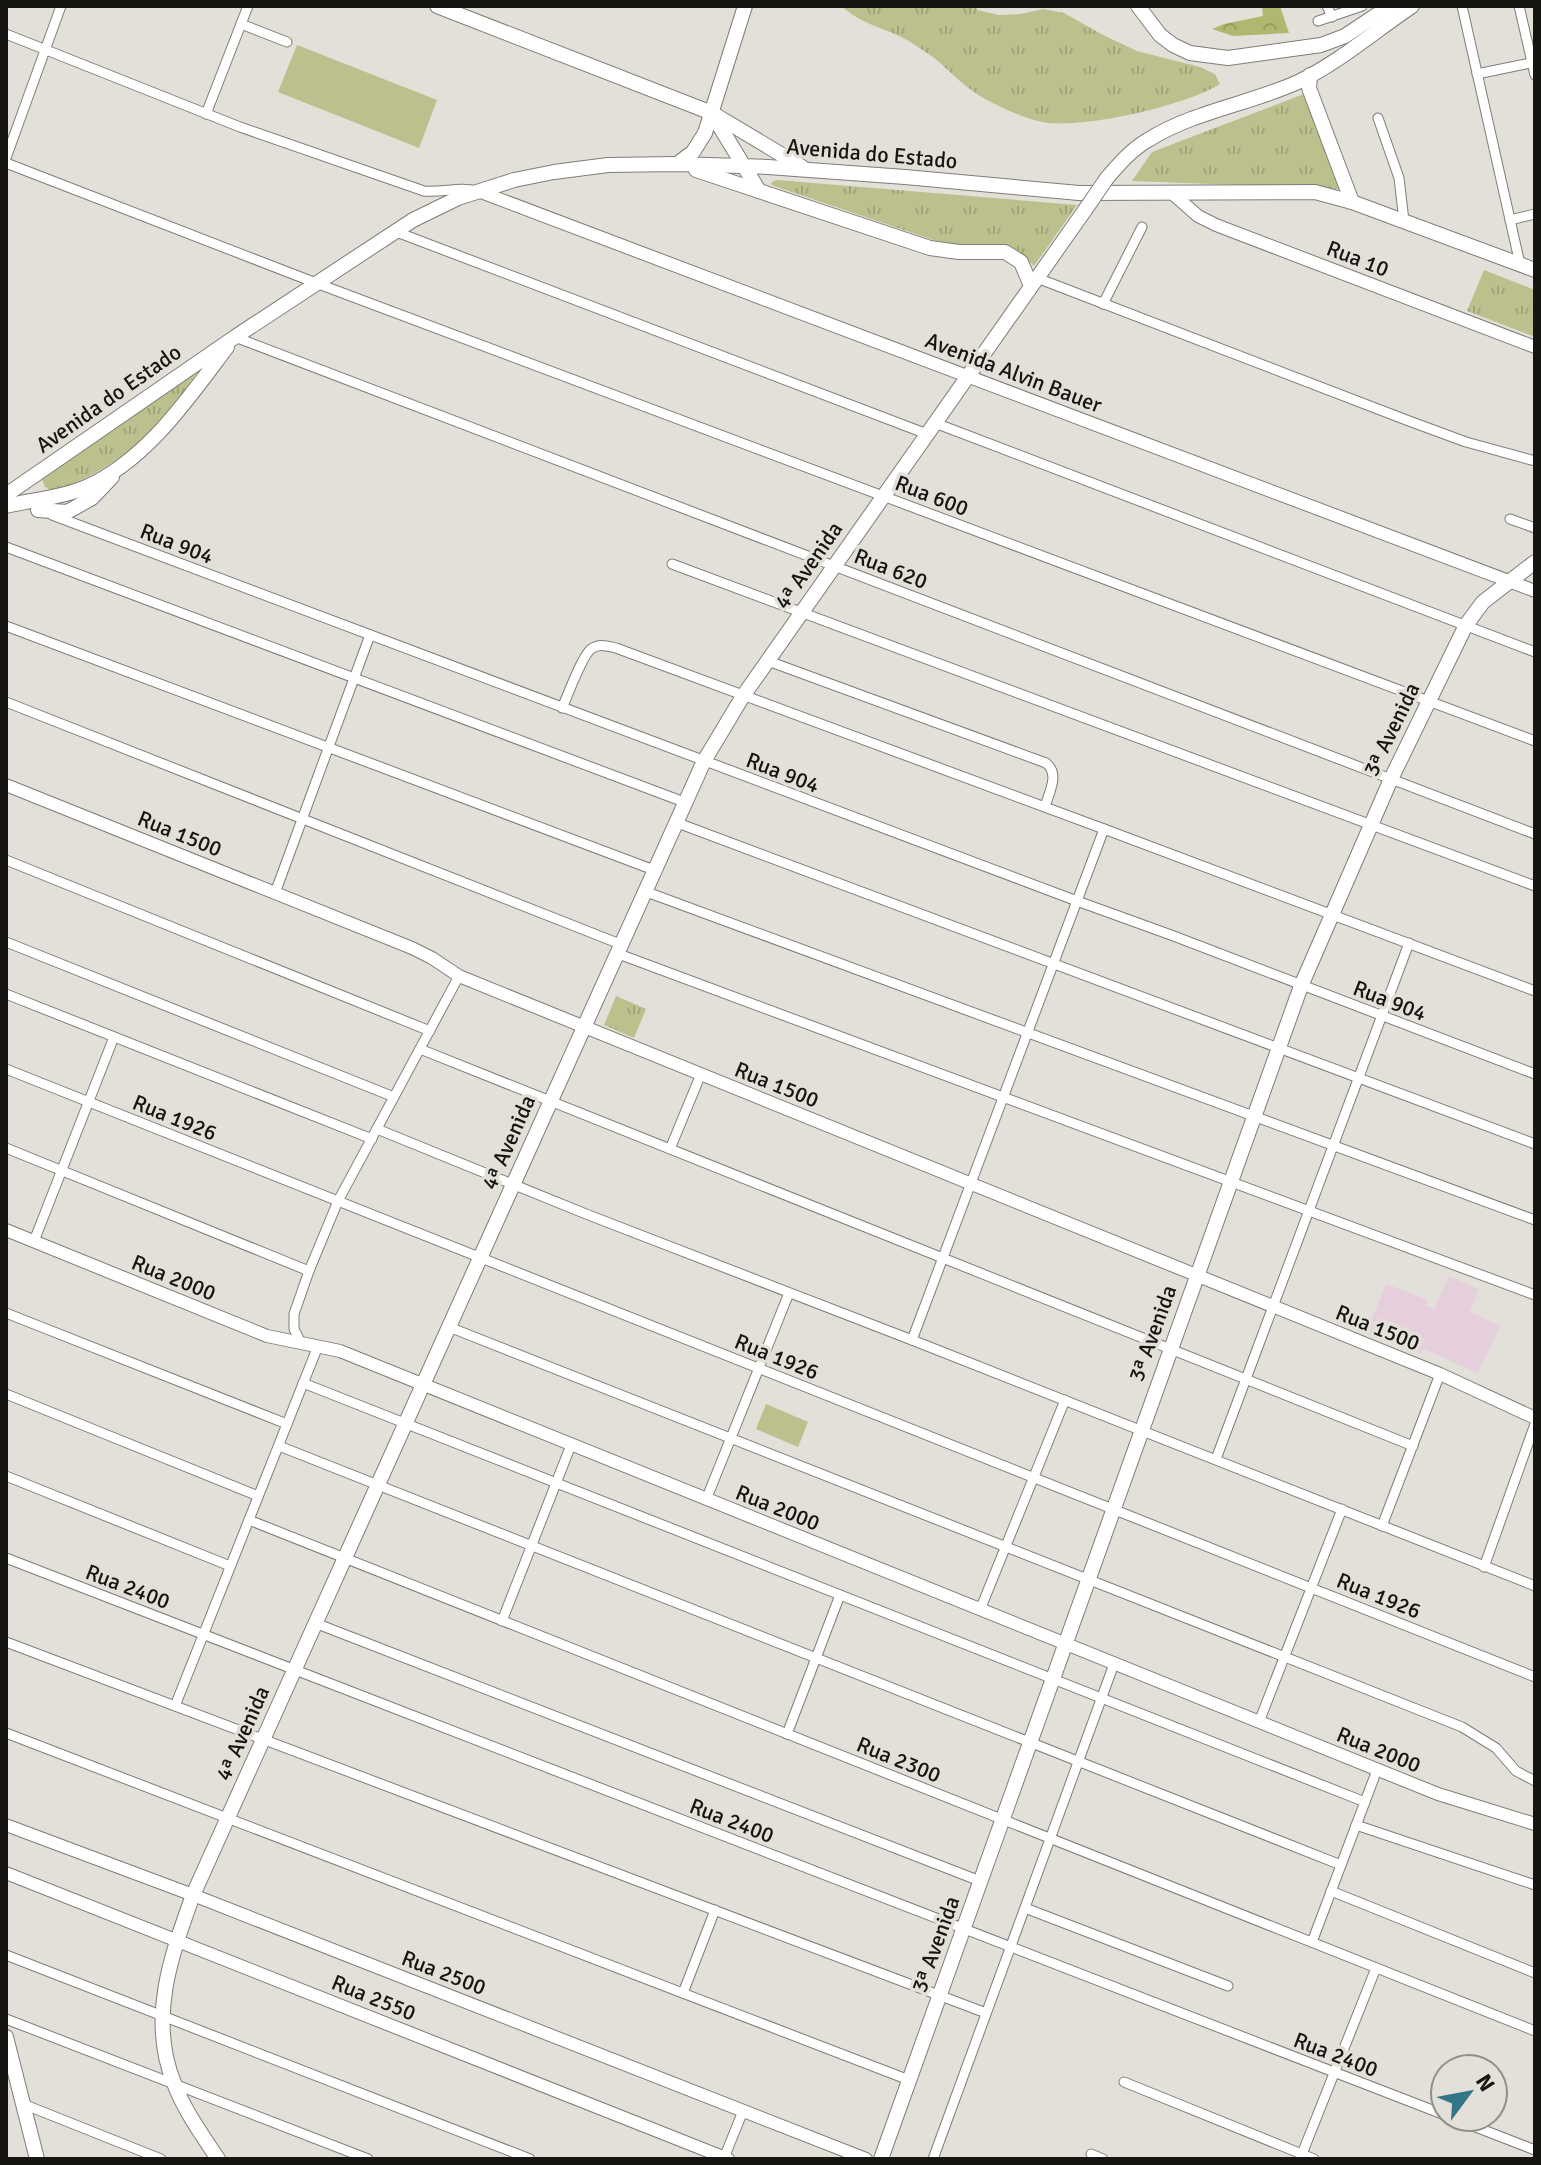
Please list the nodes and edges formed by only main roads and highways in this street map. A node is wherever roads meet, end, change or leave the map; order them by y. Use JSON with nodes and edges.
{"nodes":[{"id":1,"x":437,"y":6,"type":"edge"},
{"id":2,"x":745,"y":6,"type":"edge"},
{"id":3,"x":1138,"y":6,"type":"edge"},
{"id":4,"x":1390,"y":6,"type":"edge"},
{"id":5,"x":1412,"y":6,"type":"edge"},
{"id":6,"x":1310,"y":75,"type":"junction"},
{"id":7,"x":712,"y":113,"type":"junction"},
{"id":8,"x":677,"y":164,"type":"junction"},
{"id":9,"x":744,"y":167,"type":"junction"},
{"id":10,"x":804,"y":169,"type":"junction"},
{"id":11,"x":478,"y":191,"type":"junction"},
{"id":12,"x":759,"y":191,"type":"junction"},
{"id":13,"x":1173,"y":194,"type":"junction"},
{"id":14,"x":1352,"y":202,"type":"junction"},
{"id":15,"x":1535,"y":270,"type":"edge"},
{"id":16,"x":1034,"y":282,"type":"junction"},
{"id":17,"x":235,"y":337,"type":"junction"},
{"id":18,"x":1535,"y":347,"type":"edge"},
{"id":19,"x":968,"y":376,"type":"junction"},
{"id":20,"x":128,"y":459,"type":"junction"},
{"id":21,"x":10,"y":501,"type":"edge"},
{"id":22,"x":38,"y":510,"type":"road end"},
{"id":23,"x":1535,"y":562,"type":"edge"},
{"id":24,"x":1509,"y":581,"type":"junction"},
{"id":25,"x":1535,"y":591,"type":"edge"},
{"id":26,"x":6,"y":785,"type":"edge"},
{"id":27,"x":583,"y":1026,"type":"junction"},
{"id":28,"x":6,"y":1230,"type":"edge"},
{"id":29,"x":1196,"y":1275,"type":"junction"},
{"id":30,"x":422,"y":1385,"type":"junction"},
{"id":31,"x":1535,"y":1421,"type":"edge"},
{"id":32,"x":1065,"y":1644,"type":"junction"},
{"id":33,"x":1535,"y":1824,"type":"edge"},
{"id":34,"x":6,"y":1825,"type":"edge"},
{"id":35,"x":6,"y":1873,"type":"edge"},
{"id":36,"x":193,"y":1895,"type":"junction"},
{"id":37,"x":176,"y":1941,"type":"junction"},
{"id":38,"x":6,"y":2037,"type":"edge"},
{"id":39,"x":726,"y":2158,"type":"edge"},
{"id":40,"x":37,"y":2159,"type":"edge"},
{"id":41,"x":218,"y":2159,"type":"edge"},
{"id":42,"x":866,"y":2159,"type":"edge"},
{"id":43,"x":881,"y":2159,"type":"edge"}],
"edges":[{"from":1,"to":7,"type":"main road"},
{"from":2,"to":7,"type":"main road"},
{"from":3,"to":4,"type":"main road"},
{"from":5,"to":6,"type":"main road","name":"4ª Avenida"},
{"from":6,"to":14,"type":"main road"},
{"from":6,"to":16,"type":"main road","name":"4ª Avenida","bridge":true},
{"from":7,"to":8,"type":"main road"},
{"from":7,"to":9,"type":"main road"},
{"from":7,"to":10,"type":"main road"},
{"from":8,"to":9,"type":"main road","name":"Avenida do Estado"},
{"from":8,"to":11,"type":"main road","name":"Avenida do Estado"},
{"from":8,"to":12,"type":"main road"},
{"from":9,"to":10,"type":"main road","name":"Avenida do Estado"},
{"from":9,"to":12,"type":"main road"},
{"from":10,"to":13,"type":"main road","name":"Avenida do Estado"},
{"from":11,"to":17,"type":"main road","name":"Avenida do Estado"},
{"from":11,"to":19,"type":"main road","name":"Avenida Alvin Bauer"},
{"from":12,"to":16,"type":"main road"},
{"from":13,"to":14,"type":"main road","name":"Avenida do Estado"},
{"from":13,"to":18,"type":"main road","name":"Rua 10"},
{"from":14,"to":15,"type":"main road","name":"Avenida do Estado"},
{"from":16,"to":19,"type":"main road","name":"4ª Avenida"},
{"from":17,"to":20,"type":"main road","name":"Avenida do Estado"},
{"from":17,"to":21,"type":"main road","name":"Avenida do Estado"},
{"from":19,"to":24,"type":"main road","name":"Avenida Alvin Bauer"},
{"from":19,"to":27,"type":"main road","name":"4ª Avenida"},
{"from":20,"to":21,"type":"main road","name":"Avenida do Estado"},
{"from":20,"to":22,"type":"main road"},
{"from":23,"to":24,"type":"main road","name":"3ª Avenida"},
{"from":24,"to":25,"type":"main road","name":"Avenida Alvin Bauer"},
{"from":24,"to":29,"type":"main road","name":"3ª Avenida"},
{"from":26,"to":27,"type":"main road","name":"Rua 1500"},
{"from":27,"to":29,"type":"main road","name":"Rua 1500"},
{"from":27,"to":30,"type":"main road","name":"4ª Avenida"},
{"from":28,"to":30,"type":"main road","name":"Rua 2000"},
{"from":29,"to":31,"type":"main road","name":"Rua 1500"},
{"from":29,"to":32,"type":"main road","name":"3ª Avenida"},
{"from":30,"to":32,"type":"main road","name":"Rua 2000"},
{"from":30,"to":36,"type":"main road","name":"4ª Avenida"},
{"from":32,"to":33,"type":"main road","name":"Rua 2000"},
{"from":32,"to":43,"type":"main road","name":"3ª Avenida"},
{"from":34,"to":36,"type":"main road","name":"Rua 2500"},
{"from":35,"to":37,"type":"main road","name":"Rua 2550"},
{"from":36,"to":37,"type":"main road","name":"4ª Avenida"},
{"from":36,"to":42,"type":"main road","name":"Rua 2500"},
{"from":37,"to":39,"type":"main road","name":"Rua 2550"},
{"from":37,"to":41,"type":"main road","name":"4ª Avenida"},
{"from":38,"to":40,"type":"main road"}]}
